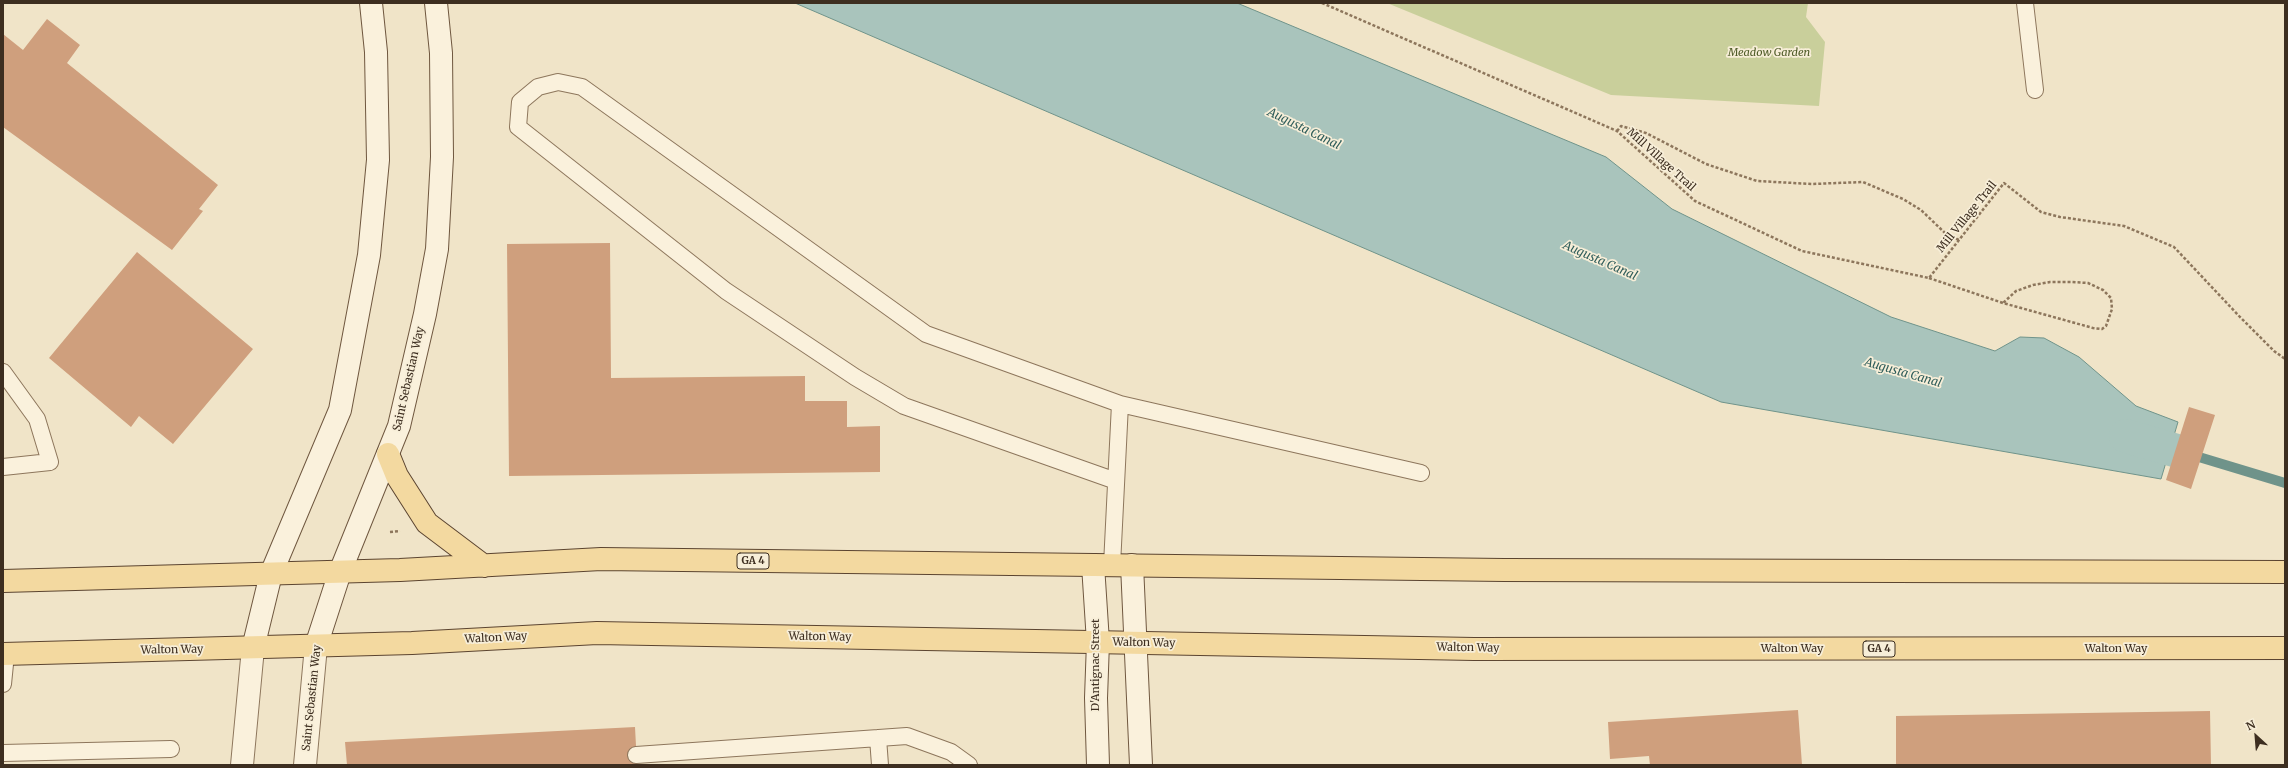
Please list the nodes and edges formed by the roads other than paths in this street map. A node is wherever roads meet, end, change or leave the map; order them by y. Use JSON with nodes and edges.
{"nodes":[{"id":1,"x":371,"y":3,"type":"edge"},
{"id":2,"x":436,"y":3,"type":"edge"},
{"id":3,"x":2025,"y":3,"type":"edge"},
{"id":4,"x":2035,"y":90,"type":"dead end"},
{"id":5,"x":3,"y":372,"type":"edge"},
{"id":6,"x":1120,"y":404,"type":"junction"},
{"id":7,"x":388,"y":454,"type":"junction"},
{"id":8,"x":3,"y":467,"type":"edge"},
{"id":9,"x":1421,"y":473,"type":"dead end"},
{"id":10,"x":1116,"y":482,"type":"junction"},
{"id":11,"x":1112,"y":565,"type":"junction"},
{"id":12,"x":484,"y":566,"type":"junction"},
{"id":13,"x":340,"y":572,"type":"junction"},
{"id":14,"x":2285,"y":572,"type":"edge"},
{"id":15,"x":271,"y":574,"type":"junction"},
{"id":16,"x":3,"y":581,"type":"edge"},
{"id":17,"x":1098,"y":642,"type":"junction"},
{"id":18,"x":1136,"y":643,"type":"junction"},
{"id":19,"x":316,"y":646,"type":"junction"},
{"id":20,"x":254,"y":648,"type":"junction"},
{"id":21,"x":2285,"y":648,"type":"edge"},
{"id":22,"x":5,"y":654,"type":"edge"},
{"id":23,"x":3,"y":684,"type":"edge"},
{"id":24,"x":878,"y":738,"type":"junction"},
{"id":25,"x":171,"y":748,"type":"dead end"},
{"id":26,"x":3,"y":753,"type":"edge"},
{"id":27,"x":636,"y":755,"type":"dead end"},
{"id":28,"x":242,"y":765,"type":"edge"},
{"id":29,"x":305,"y":765,"type":"edge"},
{"id":30,"x":880,"y":765,"type":"edge"},
{"id":31,"x":969,"y":765,"type":"edge"},
{"id":32,"x":1098,"y":765,"type":"edge"},
{"id":33,"x":1141,"y":765,"type":"edge"}],
"edges":[{"from":1,"to":15,"type":"main road"},
{"from":2,"to":7,"type":"main road","name":"Saint Sebastian Way"},
{"from":3,"to":4,"type":"lane"},
{"from":5,"to":8,"type":"lane"},
{"from":6,"to":9,"type":"lane"},
{"from":6,"to":10,"type":"lane"},
{"from":6,"to":10,"type":"lane"},
{"from":7,"to":12,"type":"main road"},
{"from":7,"to":13,"type":"main road","name":"Saint Sebastian Way"},
{"from":10,"to":11,"type":"lane"},
{"from":11,"to":12,"type":"main road","number":"GA 4"},
{"from":11,"to":14,"type":"main road","number":"GA 4"},
{"from":11,"to":17,"type":"main road","name":"D'Antignac Street"},
{"from":11,"to":18,"type":"main road"},
{"from":12,"to":13,"type":"main road","number":"GA 4"},
{"from":13,"to":15,"type":"main road","number":"GA 4"},
{"from":13,"to":19,"type":"main road","name":"Saint Sebastian Way"},
{"from":15,"to":16,"type":"main road","number":"GA 4"},
{"from":15,"to":20,"type":"main road"},
{"from":17,"to":18,"type":"main road","name":"Walton Way","number":"GA 4"},
{"from":17,"to":19,"type":"main road","name":"Walton Way","number":"GA 4"},
{"from":17,"to":32,"type":"main road","name":"D'Antignac Street"},
{"from":18,"to":21,"type":"main road","name":"Walton Way","number":"GA 4"},
{"from":18,"to":33,"type":"main road"},
{"from":19,"to":20,"type":"main road","name":"Walton Way","number":"GA 4"},
{"from":19,"to":29,"type":"main road","name":"Saint Sebastian Way"},
{"from":20,"to":22,"type":"main road","name":"Walton Way","number":"GA 4"},
{"from":20,"to":28,"type":"main road"},
{"from":22,"to":23,"type":"lane"},
{"from":24,"to":27,"type":"lane"},
{"from":24,"to":30,"type":"lane"},
{"from":24,"to":31,"type":"lane"},
{"from":25,"to":26,"type":"lane"}]}
